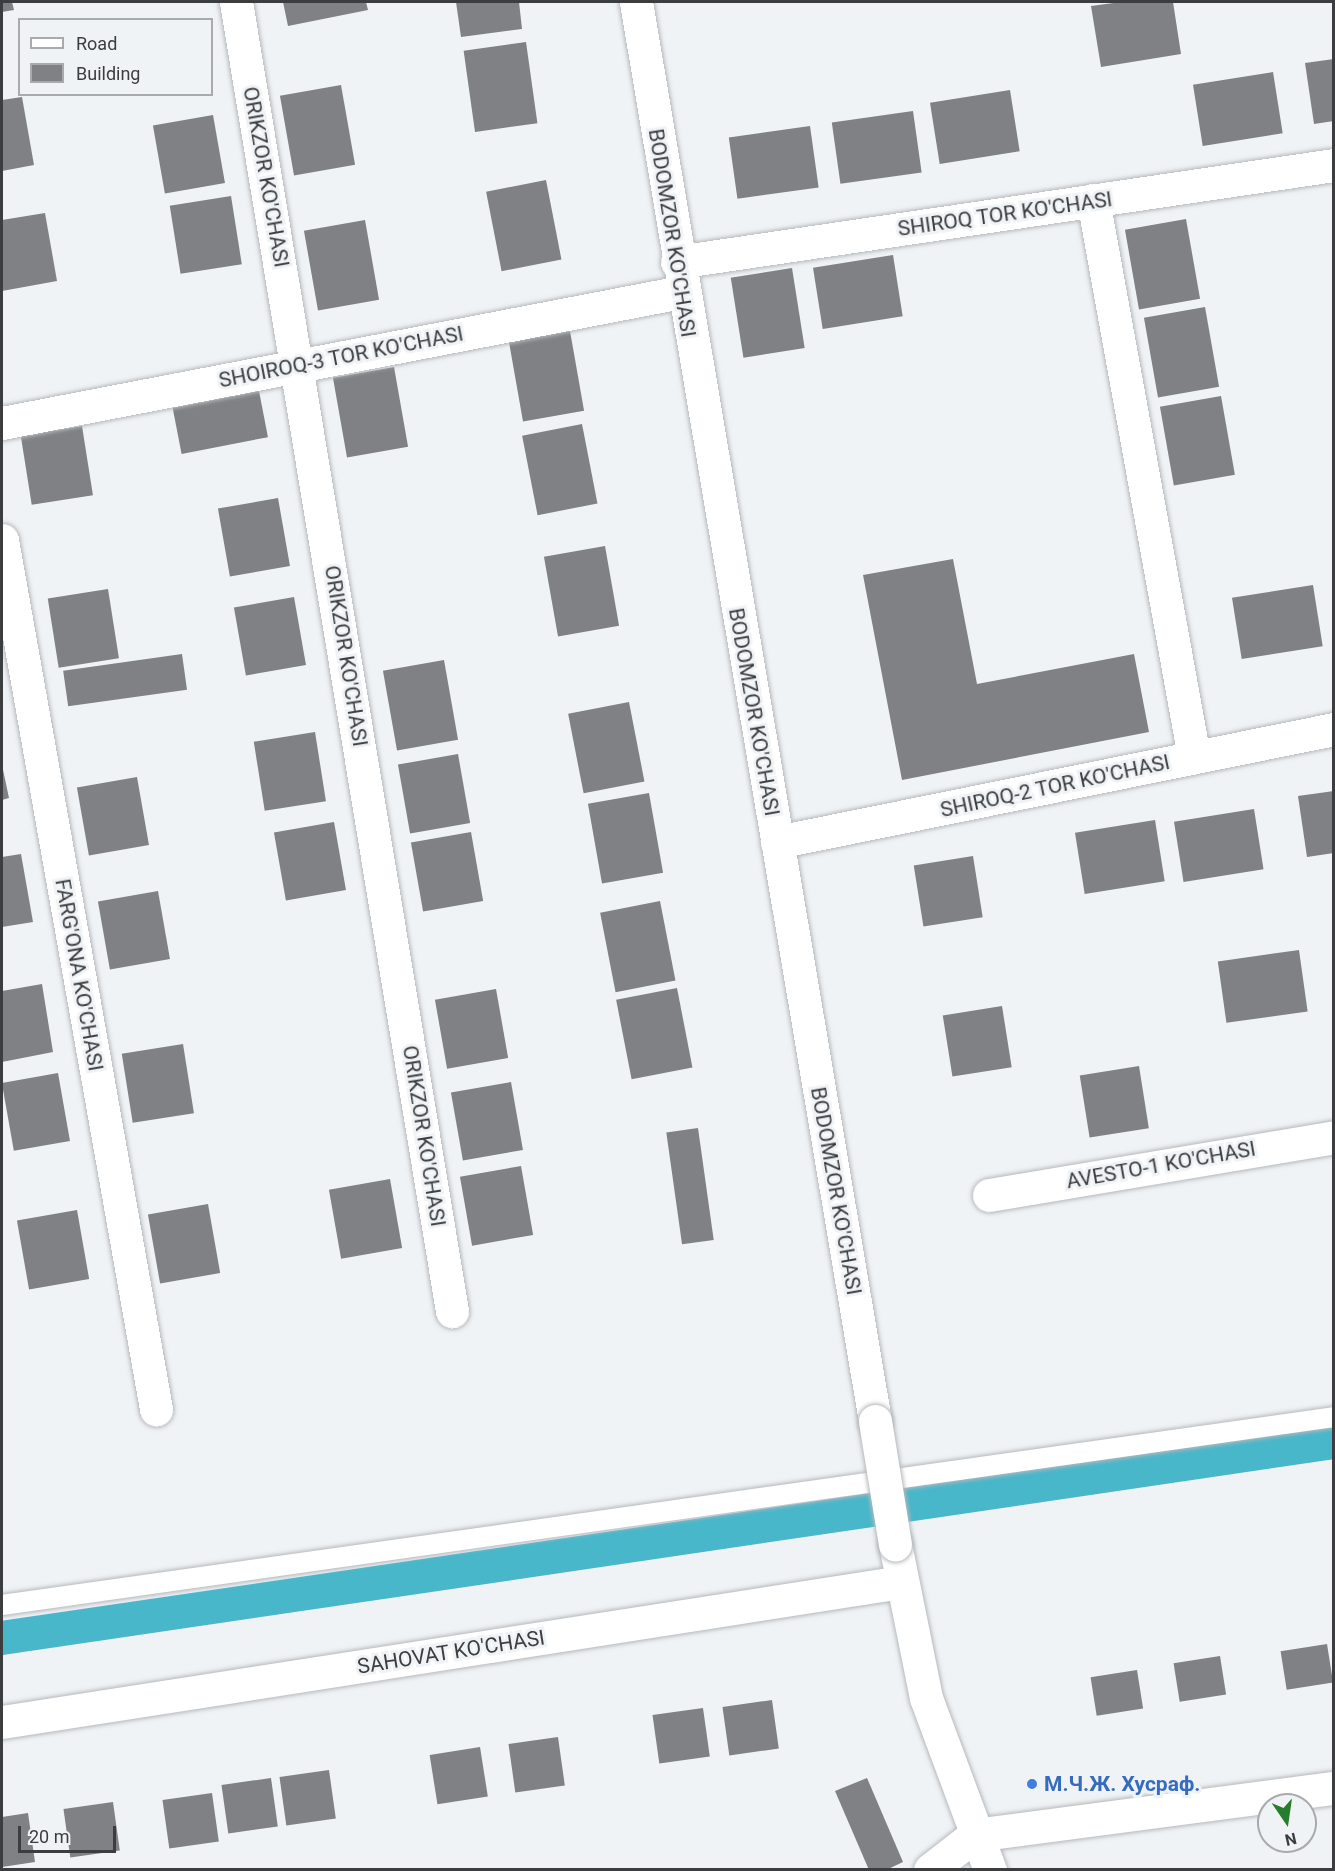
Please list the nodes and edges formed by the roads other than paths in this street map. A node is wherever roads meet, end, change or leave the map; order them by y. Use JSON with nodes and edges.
{"nodes":[{"id":1,"x":236,"y":2,"type":"edge"},
{"id":2,"x":636,"y":2,"type":"edge"},
{"id":3,"x":1334,"y":165,"type":"edge"},
{"id":4,"x":1093,"y":200,"type":"junction"},
{"id":5,"x":679,"y":277,"type":"junction"},
{"id":6,"x":298,"y":365,"type":"junction"},
{"id":7,"x":2,"y":423,"type":"edge"},
{"id":8,"x":2,"y":540,"type":"edge"},
{"id":9,"x":1334,"y":729,"type":"edge"},
{"id":10,"x":1194,"y":757,"type":"junction"},
{"id":11,"x":777,"y":842,"type":"junction"},
{"id":12,"x":1334,"y":1137,"type":"edge"},
{"id":13,"x":990,"y":1195,"type":"dead end"},
{"id":14,"x":452,"y":1311,"type":"dead end"},
{"id":15,"x":156,"y":1409,"type":"dead end"},
{"id":16,"x":1334,"y":1417,"type":"edge"},
{"id":17,"x":884,"y":1477,"type":"junction"},
{"id":18,"x":901,"y":1582,"type":"junction"},
{"id":19,"x":2,"y":1605,"type":"edge"},
{"id":20,"x":2,"y":1722,"type":"edge"},
{"id":21,"x":1334,"y":1788,"type":"edge"},
{"id":22,"x":975,"y":1835,"type":"junction"},
{"id":23,"x":930,"y":1869,"type":"edge"},
{"id":24,"x":990,"y":1869,"type":"edge"}],
"edges":[{"from":1,"to":6,"type":"street","name":"ORIKZOR KO'CHASI"},
{"from":2,"to":5,"type":"street","name":"BODOMZOR KO'CHASI"},
{"from":3,"to":4,"type":"street","name":"SHIROQ TOR KO'CHASI"},
{"from":4,"to":5,"type":"street","name":"SHIROQ TOR KO'CHASI"},
{"from":4,"to":10,"type":"street"},
{"from":5,"to":6,"type":"street","name":"SHOIROQ-3 TOR KO'CHASI"},
{"from":5,"to":11,"type":"street","name":"BODOMZOR KO'CHASI"},
{"from":6,"to":7,"type":"street","name":"SHOIROQ-3 TOR KO'CHASI"},
{"from":6,"to":14,"type":"street","name":"ORIKZOR KO'CHASI"},
{"from":8,"to":15,"type":"street","name":"FARG'ONA KO'CHASI"},
{"from":9,"to":10,"type":"street","name":"SHIROQ-2 TOR KO'CHASI"},
{"from":10,"to":11,"type":"street","name":"SHIROQ-2 TOR KO'CHASI"},
{"from":11,"to":17,"type":"street","name":"BODOMZOR KO'CHASI","bridge":true},
{"from":12,"to":13,"type":"street","name":"AVESTO-1 KO'CHASI"},
{"from":16,"to":17,"type":"lane"},
{"from":17,"to":18,"type":"street","name":"BODOMZOR KO'CHASI","bridge":true},
{"from":17,"to":19,"type":"lane"},
{"from":18,"to":20,"type":"street","name":"SAHOVAT KO'CHASI"},
{"from":18,"to":22,"type":"street"},
{"from":21,"to":22,"type":"street"},
{"from":22,"to":23,"type":"street"},
{"from":22,"to":24,"type":"street"}]}
